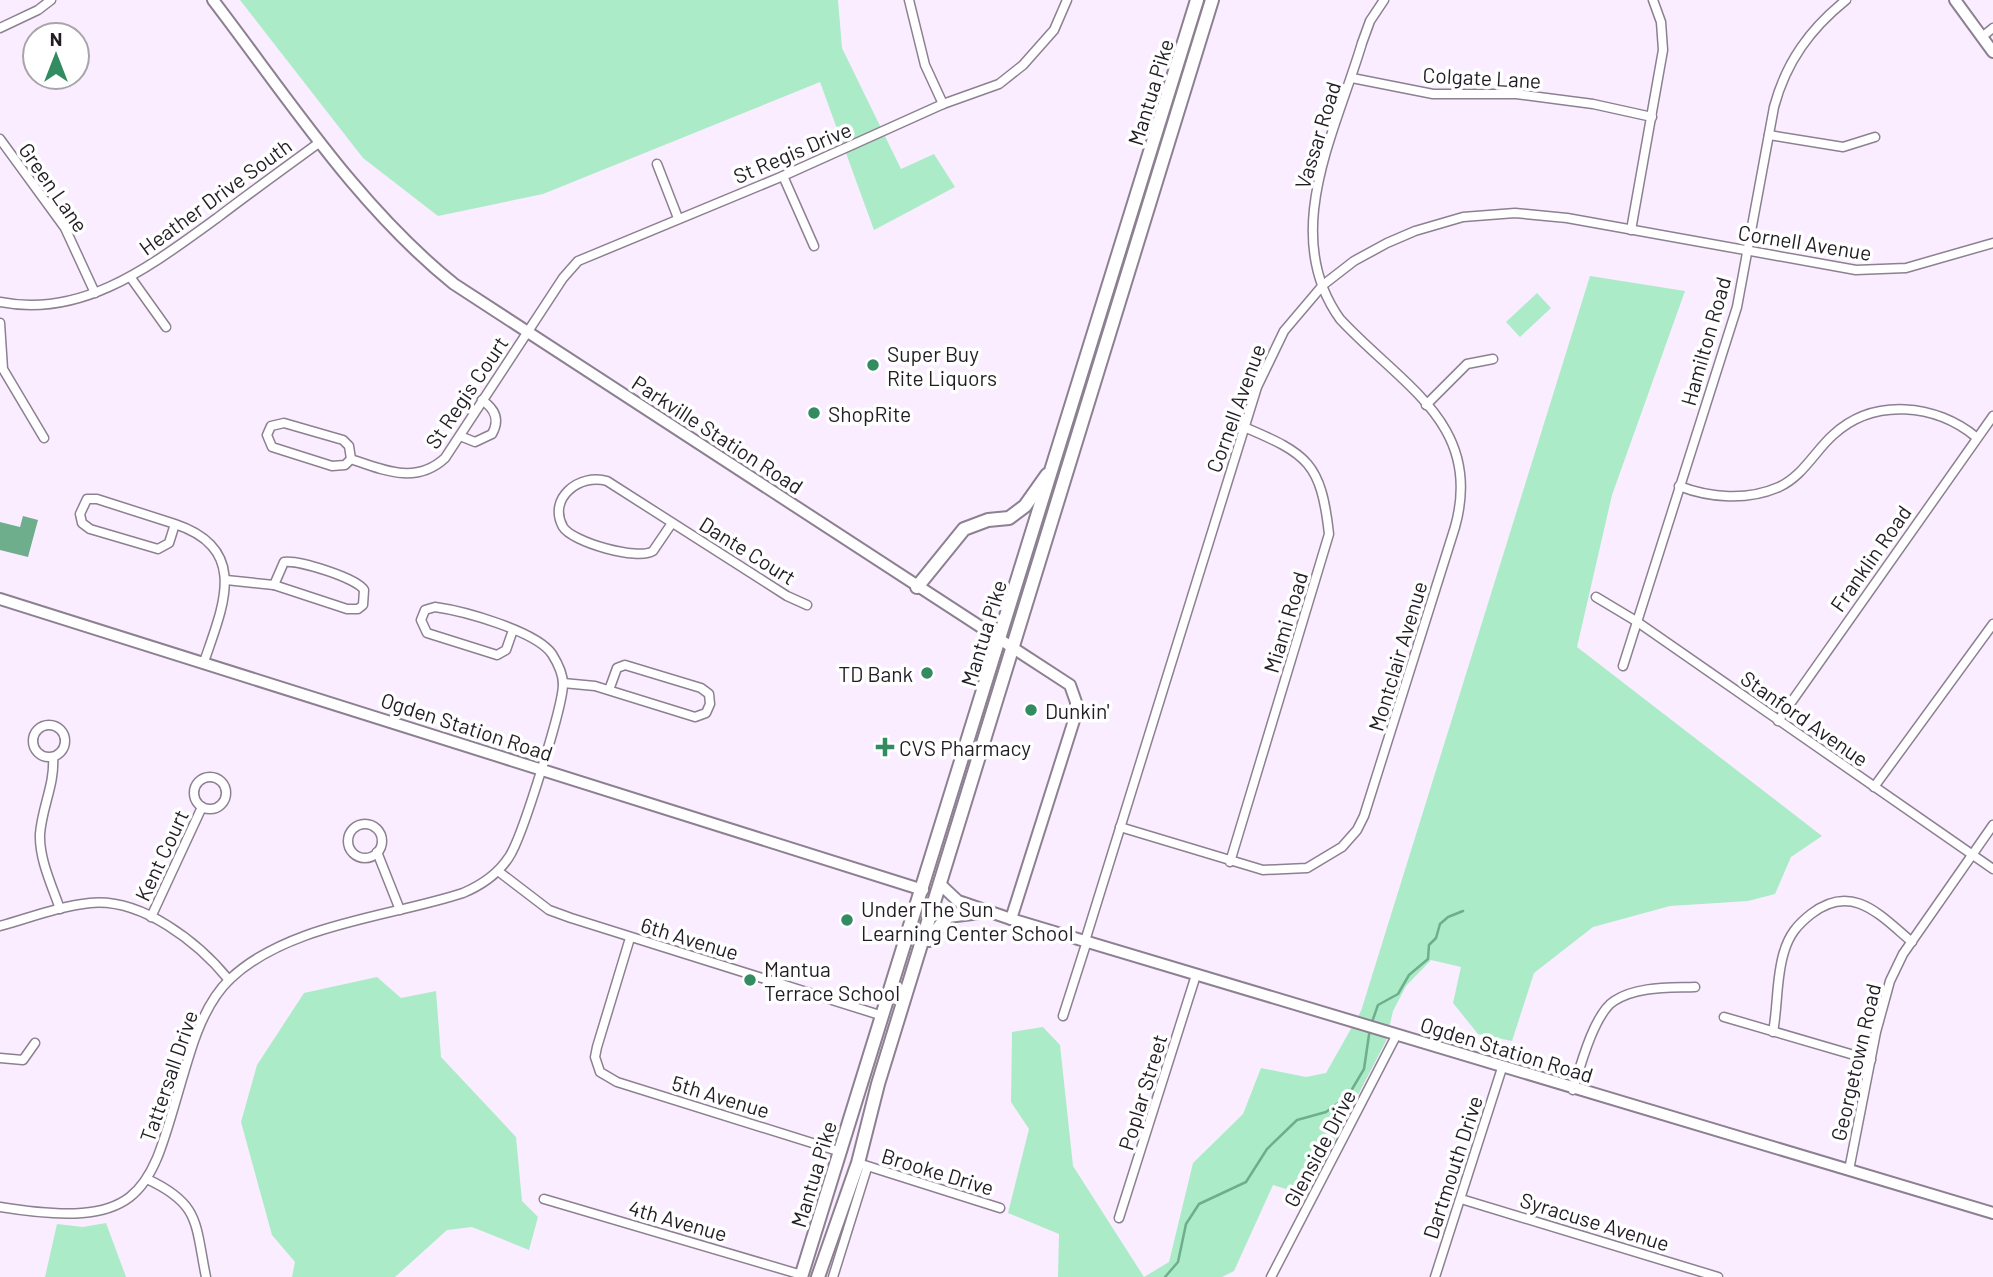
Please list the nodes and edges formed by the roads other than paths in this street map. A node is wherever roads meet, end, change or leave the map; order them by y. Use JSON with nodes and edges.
{"nodes":[{"id":1,"x":51,"y":0,"type":"edge"},
{"id":2,"x":213,"y":0,"type":"edge"},
{"id":3,"x":909,"y":0,"type":"edge"},
{"id":4,"x":1067,"y":0,"type":"edge"},
{"id":5,"x":1197,"y":0,"type":"edge"},
{"id":6,"x":1212,"y":0,"type":"edge"},
{"id":7,"x":1384,"y":0,"type":"edge"},
{"id":8,"x":1653,"y":0,"type":"edge"},
{"id":9,"x":1846,"y":0,"type":"edge"},
{"id":10,"x":1955,"y":0,"type":"edge"},
{"id":11,"x":0,"y":28,"type":"edge"},
{"id":12,"x":1993,"y":28,"type":"edge"},
{"id":13,"x":1983,"y":36,"type":"junction"},
{"id":14,"x":1993,"y":52,"type":"edge"},
{"id":15,"x":1352,"y":78,"type":"junction"},
{"id":16,"x":943,"y":104,"type":"junction"},
{"id":17,"x":1651,"y":117,"type":"junction"},
{"id":18,"x":1769,"y":135,"type":"junction"},
{"id":19,"x":1875,"y":137,"type":"dead end"},
{"id":20,"x":0,"y":139,"type":"edge"},
{"id":21,"x":320,"y":142,"type":"junction"},
{"id":22,"x":657,"y":164,"type":"dead end"},
{"id":23,"x":783,"y":176,"type":"junction"},
{"id":24,"x":678,"y":218,"type":"junction"},
{"id":25,"x":1631,"y":230,"type":"junction"},
{"id":26,"x":1993,"y":243,"type":"edge"},
{"id":27,"x":814,"y":246,"type":"dead end"},
{"id":28,"x":1747,"y":250,"type":"junction"},
{"id":29,"x":131,"y":278,"type":"junction"},
{"id":30,"x":1323,"y":285,"type":"junction"},
{"id":31,"x":95,"y":293,"type":"junction"},
{"id":32,"x":0,"y":302,"type":"edge"},
{"id":33,"x":0,"y":323,"type":"edge"},
{"id":34,"x":166,"y":327,"type":"dead end"},
{"id":35,"x":527,"y":332,"type":"junction"},
{"id":36,"x":1493,"y":359,"type":"dead end"},
{"id":37,"x":482,"y":400,"type":"junction"},
{"id":38,"x":1426,"y":405,"type":"junction"},
{"id":39,"x":1993,"y":416,"type":"edge"},
{"id":40,"x":1244,"y":427,"type":"junction"},
{"id":41,"x":460,"y":436,"type":"junction"},
{"id":42,"x":1976,"y":437,"type":"junction"},
{"id":43,"x":44,"y":438,"type":"dead end"},
{"id":44,"x":351,"y":459,"type":"junction"},
{"id":45,"x":1056,"y":460,"type":"junction"},
{"id":46,"x":1679,"y":486,"type":"junction"},
{"id":47,"x":672,"y":523,"type":"junction"},
{"id":48,"x":175,"y":524,"type":"junction"},
{"id":49,"x":226,"y":580,"type":"junction"},
{"id":50,"x":274,"y":585,"type":"junction"},
{"id":51,"x":917,"y":586,"type":"junction"},
{"id":52,"x":1596,"y":597,"type":"dead end"},
{"id":53,"x":0,"y":599,"type":"edge"},
{"id":54,"x":807,"y":605,"type":"dead end"},
{"id":55,"x":1636,"y":621,"type":"junction"},
{"id":56,"x":1993,"y":624,"type":"edge"},
{"id":57,"x":513,"y":630,"type":"junction"},
{"id":58,"x":1007,"y":644,"type":"junction"},
{"id":59,"x":204,"y":662,"type":"junction"},
{"id":60,"x":1623,"y":666,"type":"dead end"},
{"id":61,"x":563,"y":683,"type":"junction"},
{"id":62,"x":609,"y":690,"type":"junction"},
{"id":63,"x":1778,"y":720,"type":"junction"},
{"id":64,"x":53,"y":757,"type":"junction"},
{"id":65,"x":539,"y":769,"type":"junction"},
{"id":66,"x":1874,"y":787,"type":"junction"},
{"id":67,"x":202,"y":807,"type":"junction"},
{"id":68,"x":1993,"y":825,"type":"edge"},
{"id":69,"x":1121,"y":827,"type":"junction"},
{"id":70,"x":377,"y":852,"type":"junction"},
{"id":71,"x":1971,"y":854,"type":"junction"},
{"id":72,"x":1230,"y":862,"type":"junction"},
{"id":73,"x":1993,"y":869,"type":"edge"},
{"id":74,"x":498,"y":871,"type":"junction"},
{"id":75,"x":941,"y":885,"type":"junction"},
{"id":76,"x":923,"y":890,"type":"junction"},
{"id":77,"x":60,"y":909,"type":"junction"},
{"id":78,"x":400,"y":911,"type":"junction"},
{"id":79,"x":988,"y":911,"type":"junction"},
{"id":80,"x":151,"y":917,"type":"junction"},
{"id":81,"x":1011,"y":919,"type":"junction"},
{"id":82,"x":0,"y":926,"type":"edge"},
{"id":83,"x":629,"y":938,"type":"junction"},
{"id":84,"x":1086,"y":941,"type":"junction"},
{"id":85,"x":1912,"y":942,"type":"junction"},
{"id":86,"x":1196,"y":975,"type":"junction"},
{"id":87,"x":229,"y":979,"type":"junction"},
{"id":88,"x":1695,"y":987,"type":"dead end"},
{"id":89,"x":883,"y":1016,"type":"junction"},
{"id":90,"x":1063,"y":1016,"type":"dead end"},
{"id":91,"x":1724,"y":1017,"type":"dead end"},
{"id":92,"x":1773,"y":1031,"type":"junction"},
{"id":93,"x":1396,"y":1036,"type":"junction"},
{"id":94,"x":35,"y":1043,"type":"dead end"},
{"id":95,"x":0,"y":1058,"type":"edge"},
{"id":96,"x":1871,"y":1060,"type":"junction"},
{"id":97,"x":1502,"y":1068,"type":"junction"},
{"id":98,"x":878,"y":1084,"type":"junction"},
{"id":99,"x":1573,"y":1090,"type":"junction"},
{"id":100,"x":841,"y":1152,"type":"junction"},
{"id":101,"x":862,"y":1166,"type":"junction"},
{"id":102,"x":1849,"y":1170,"type":"junction"},
{"id":103,"x":147,"y":1179,"type":"junction"},
{"id":104,"x":544,"y":1199,"type":"dead end"},
{"id":105,"x":1461,"y":1199,"type":"junction"},
{"id":106,"x":0,"y":1207,"type":"edge"},
{"id":107,"x":1000,"y":1208,"type":"dead end"},
{"id":108,"x":1993,"y":1213,"type":"edge"},
{"id":109,"x":1119,"y":1218,"type":"dead end"},
{"id":110,"x":802,"y":1276,"type":"edge"},
{"id":111,"x":206,"y":1277,"type":"edge"},
{"id":112,"x":818,"y":1277,"type":"edge"},
{"id":113,"x":832,"y":1277,"type":"edge"},
{"id":114,"x":1271,"y":1277,"type":"edge"},
{"id":115,"x":1435,"y":1277,"type":"edge"},
{"id":116,"x":1718,"y":1277,"type":"edge"}],
"edges":[{"from":1,"to":11,"type":"street"},
{"from":2,"to":21,"type":"street","name":"Parkville Station Road"},
{"from":3,"to":16,"type":"street"},
{"from":4,"to":16,"type":"street","name":"St Regis Drive"},
{"from":5,"to":45,"type":"main road","name":"Mantua Pike"},
{"from":6,"to":58,"type":"main road","name":"Mantua Pike"},
{"from":7,"to":15,"type":"street","name":"Vassar Road"},
{"from":8,"to":17,"type":"street"},
{"from":9,"to":18,"type":"street","name":"Hamilton Road"},
{"from":10,"to":13,"type":"street"},
{"from":12,"to":13,"type":"street"},
{"from":13,"to":14,"type":"street"},
{"from":15,"to":17,"type":"street","name":"Colgate Lane"},
{"from":15,"to":30,"type":"street","name":"Vassar Road"},
{"from":16,"to":23,"type":"street","name":"St Regis Drive"},
{"from":17,"to":25,"type":"street"},
{"from":18,"to":19,"type":"street"},
{"from":18,"to":28,"type":"street","name":"Hamilton Road"},
{"from":20,"to":31,"type":"street","name":"Green Lane"},
{"from":21,"to":29,"type":"street","name":"Heather Drive South"},
{"from":21,"to":35,"type":"street","name":"Parkville Station Road"},
{"from":22,"to":24,"type":"street"},
{"from":23,"to":24,"type":"street","name":"St Regis Drive"},
{"from":23,"to":27,"type":"street"},
{"from":24,"to":35,"type":"street","name":"St Regis Drive"},
{"from":25,"to":28,"type":"street","name":"Cornell Avenue"},
{"from":25,"to":30,"type":"street","name":"Cornell Avenue"},
{"from":26,"to":28,"type":"street","name":"Cornell Avenue"},
{"from":28,"to":46,"type":"street","name":"Hamilton Road"},
{"from":29,"to":31,"type":"street","name":"Heather Drive South"},
{"from":29,"to":34,"type":"street","name":"Heather Drive South"},
{"from":30,"to":38,"type":"street","name":"Montclair Avenue"},
{"from":30,"to":40,"type":"street","name":"Cornell Avenue"},
{"from":31,"to":32,"type":"street","name":"Heather Drive South"},
{"from":33,"to":43,"type":"street"},
{"from":35,"to":37,"type":"street","name":"St Regis Court"},
{"from":35,"to":51,"type":"street","name":"Parkville Station Road"},
{"from":36,"to":38,"type":"street"},
{"from":37,"to":41,"type":"street","name":"St Regis Court"},
{"from":37,"to":41,"type":"street"},
{"from":38,"to":72,"type":"street","name":"Montclair Avenue"},
{"from":39,"to":42,"type":"street","name":"Franklin Road"},
{"from":40,"to":69,"type":"street","name":"Cornell Avenue"},
{"from":40,"to":72,"type":"street","name":"Miami Road"},
{"from":41,"to":44,"type":"street","name":"St Regis Court"},
{"from":42,"to":46,"type":"street"},
{"from":42,"to":63,"type":"street","name":"Franklin Road"},
{"from":44,"to":44,"type":"street","name":"St Regis Court"},
{"from":45,"to":51,"type":"main road"},
{"from":45,"to":58,"type":"main road","name":"Mantua Pike"},
{"from":46,"to":55,"type":"street","name":"Hamilton Road"},
{"from":47,"to":47,"type":"street","name":"Dante Court"},
{"from":47,"to":54,"type":"street","name":"Dante Court"},
{"from":48,"to":48,"type":"street"},
{"from":48,"to":49,"type":"street"},
{"from":49,"to":50,"type":"street"},
{"from":49,"to":59,"type":"street"},
{"from":50,"to":50,"type":"street"},
{"from":51,"to":58,"type":"street","name":"Parkville Station Road"},
{"from":52,"to":55,"type":"street","name":"Stanford Avenue"},
{"from":53,"to":59,"type":"street","name":"Ogden Station Road"},
{"from":55,"to":60,"type":"street","name":"Hamilton Road"},
{"from":55,"to":63,"type":"street","name":"Stanford Avenue"},
{"from":56,"to":66,"type":"street"},
{"from":57,"to":57,"type":"street"},
{"from":57,"to":61,"type":"street"},
{"from":58,"to":75,"type":"main road","name":"Mantua Pike"},
{"from":58,"to":76,"type":"main road","name":"Mantua Pike"},
{"from":58,"to":81,"type":"street","name":"Parkville Station Road"},
{"from":59,"to":65,"type":"street","name":"Ogden Station Road"},
{"from":61,"to":62,"type":"street"},
{"from":61,"to":65,"type":"street","name":"Tattersall Drive"},
{"from":62,"to":62,"type":"street"},
{"from":63,"to":66,"type":"street","name":"Stanford Avenue"},
{"from":64,"to":64,"type":"street"},
{"from":64,"to":77,"type":"street"},
{"from":65,"to":74,"type":"street","name":"Tattersall Drive"},
{"from":65,"to":76,"type":"street","name":"Ogden Station Road"},
{"from":66,"to":71,"type":"street","name":"Stanford Avenue"},
{"from":67,"to":67,"type":"street","name":"Kent Court"},
{"from":67,"to":80,"type":"street","name":"Kent Court"},
{"from":68,"to":71,"type":"street","name":"Georgetown Road"},
{"from":69,"to":72,"type":"street","name":"Montclair Avenue"},
{"from":69,"to":84,"type":"street","name":"Cornell Avenue"},
{"from":70,"to":70,"type":"street"},
{"from":70,"to":78,"type":"street"},
{"from":71,"to":73,"type":"street","name":"Stanford Avenue"},
{"from":71,"to":85,"type":"street","name":"Georgetown Road"},
{"from":74,"to":78,"type":"street","name":"Tattersall Drive"},
{"from":74,"to":83,"type":"street","name":"6th Avenue"},
{"from":75,"to":79,"type":"street","name":"Ogden Station Road"},
{"from":75,"to":98,"type":"main road","name":"Mantua Pike"},
{"from":76,"to":89,"type":"main road","name":"Mantua Pike"},
{"from":77,"to":80,"type":"street"},
{"from":77,"to":82,"type":"street"},
{"from":78,"to":87,"type":"street","name":"Tattersall Drive"},
{"from":79,"to":81,"type":"street","name":"Ogden Station Road"},
{"from":79,"to":98,"type":"main road"},
{"from":80,"to":87,"type":"street"},
{"from":81,"to":84,"type":"street","name":"Ogden Station Road"},
{"from":83,"to":89,"type":"street","name":"6th Avenue"},
{"from":83,"to":100,"type":"street","name":"5th Avenue"},
{"from":84,"to":86,"type":"street","name":"Ogden Station Road"},
{"from":84,"to":90,"type":"street","name":"Cornell Avenue"},
{"from":85,"to":92,"type":"street"},
{"from":85,"to":96,"type":"street","name":"Georgetown Road"},
{"from":86,"to":93,"type":"street","name":"Ogden Station Road"},
{"from":86,"to":109,"type":"street","name":"Poplar Street"},
{"from":87,"to":103,"type":"street","name":"Tattersall Drive"},
{"from":88,"to":99,"type":"street"},
{"from":89,"to":100,"type":"main road","name":"Mantua Pike"},
{"from":91,"to":92,"type":"street"},
{"from":92,"to":96,"type":"street"},
{"from":93,"to":97,"type":"street","name":"Ogden Station Road"},
{"from":93,"to":114,"type":"street","name":"Glenside Drive"},
{"from":94,"to":95,"type":"street"},
{"from":96,"to":102,"type":"street","name":"Georgetown Road"},
{"from":97,"to":99,"type":"street","name":"Ogden Station Road"},
{"from":97,"to":105,"type":"street","name":"Dartmouth Drive"},
{"from":98,"to":101,"type":"main road","name":"Mantua Pike"},
{"from":99,"to":102,"type":"street","name":"Ogden Station Road"},
{"from":100,"to":110,"type":"main road","name":"Mantua Pike"},
{"from":101,"to":107,"type":"street","name":"Brooke Drive"},
{"from":101,"to":112,"type":"main road","name":"Mantua Pike"},
{"from":101,"to":113,"type":"street","name":"Brooke Drive"},
{"from":102,"to":108,"type":"street","name":"Ogden Station Road"},
{"from":103,"to":106,"type":"street","name":"Tattersall Drive"},
{"from":103,"to":111,"type":"street"},
{"from":104,"to":110,"type":"street","name":"4th Avenue"},
{"from":105,"to":115,"type":"street","name":"Dartmouth Drive"},
{"from":105,"to":116,"type":"street","name":"Syracuse Avenue"}]}
